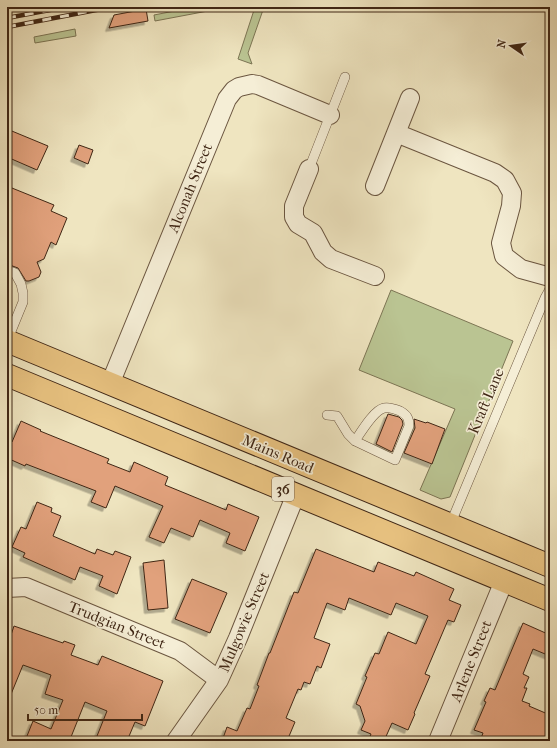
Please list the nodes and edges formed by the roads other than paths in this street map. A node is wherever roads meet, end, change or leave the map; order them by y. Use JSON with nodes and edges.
{"nodes":[{"id":1,"x":345,"y":77,"type":"dead end"},
{"id":2,"x":410,"y":98,"type":"dead end"},
{"id":3,"x":330,"y":115,"type":"junction"},
{"id":4,"x":396,"y":133,"type":"junction"},
{"id":5,"x":309,"y":169,"type":"joint"},
{"id":6,"x":375,"y":186,"type":"dead end"},
{"id":7,"x":7,"y":270,"type":"edge"},
{"id":8,"x":375,"y":276,"type":"dead end"},
{"id":9,"x":550,"y":277,"type":"edge"},
{"id":10,"x":550,"y":289,"type":"edge"},
{"id":11,"x":7,"y":341,"type":"edge"},
{"id":12,"x":7,"y":375,"type":"edge"},
{"id":13,"x":110,"y":384,"type":"junction"},
{"id":14,"x":327,"y":414,"type":"dead end"},
{"id":15,"x":354,"y":441,"type":"junction"},
{"id":16,"x":296,"y":494,"type":"junction"},
{"id":17,"x":450,"y":525,"type":"junction"},
{"id":18,"x":550,"y":566,"type":"edge"},
{"id":19,"x":504,"y":581,"type":"junction"},
{"id":20,"x":7,"y":588,"type":"edge"},
{"id":21,"x":550,"y":600,"type":"edge"},
{"id":22,"x":219,"y":680,"type":"junction"},
{"id":23,"x":176,"y":741,"type":"edge"},
{"id":24,"x":438,"y":741,"type":"edge"}],
"edges":[{"from":1,"to":3,"type":"lane"},
{"from":2,"to":4,"type":"street"},
{"from":3,"to":5,"type":"lane"},
{"from":3,"to":13,"type":"street","name":"Alconah Street"},
{"from":4,"to":6,"type":"street"},
{"from":4,"to":9,"type":"street"},
{"from":5,"to":8,"type":"street"},
{"from":7,"to":11,"type":"lane"},
{"from":10,"to":17,"type":"lane","name":"Kraft Lane"},
{"from":11,"to":13,"type":"main road","name":"Mains Road","number":"36"},
{"from":12,"to":16,"type":"main road","name":"Mains Road","number":"36"},
{"from":13,"to":17,"type":"main road","name":"Mains Road","number":"36"},
{"from":14,"to":15,"type":"lane"},
{"from":15,"to":15,"type":"lane"},
{"from":16,"to":19,"type":"main road","name":"Mains Road","number":"36"},
{"from":16,"to":22,"type":"street","name":"Mulgowie Street"},
{"from":17,"to":18,"type":"main road","name":"Mains Road","number":"36"},
{"from":19,"to":21,"type":"main road","name":"Mains Road","number":"36"},
{"from":19,"to":24,"type":"street","name":"Arlene Street"},
{"from":20,"to":22,"type":"street","name":"Trudgian Street"},
{"from":22,"to":23,"type":"street","name":"Mulgowie Street"}]}
